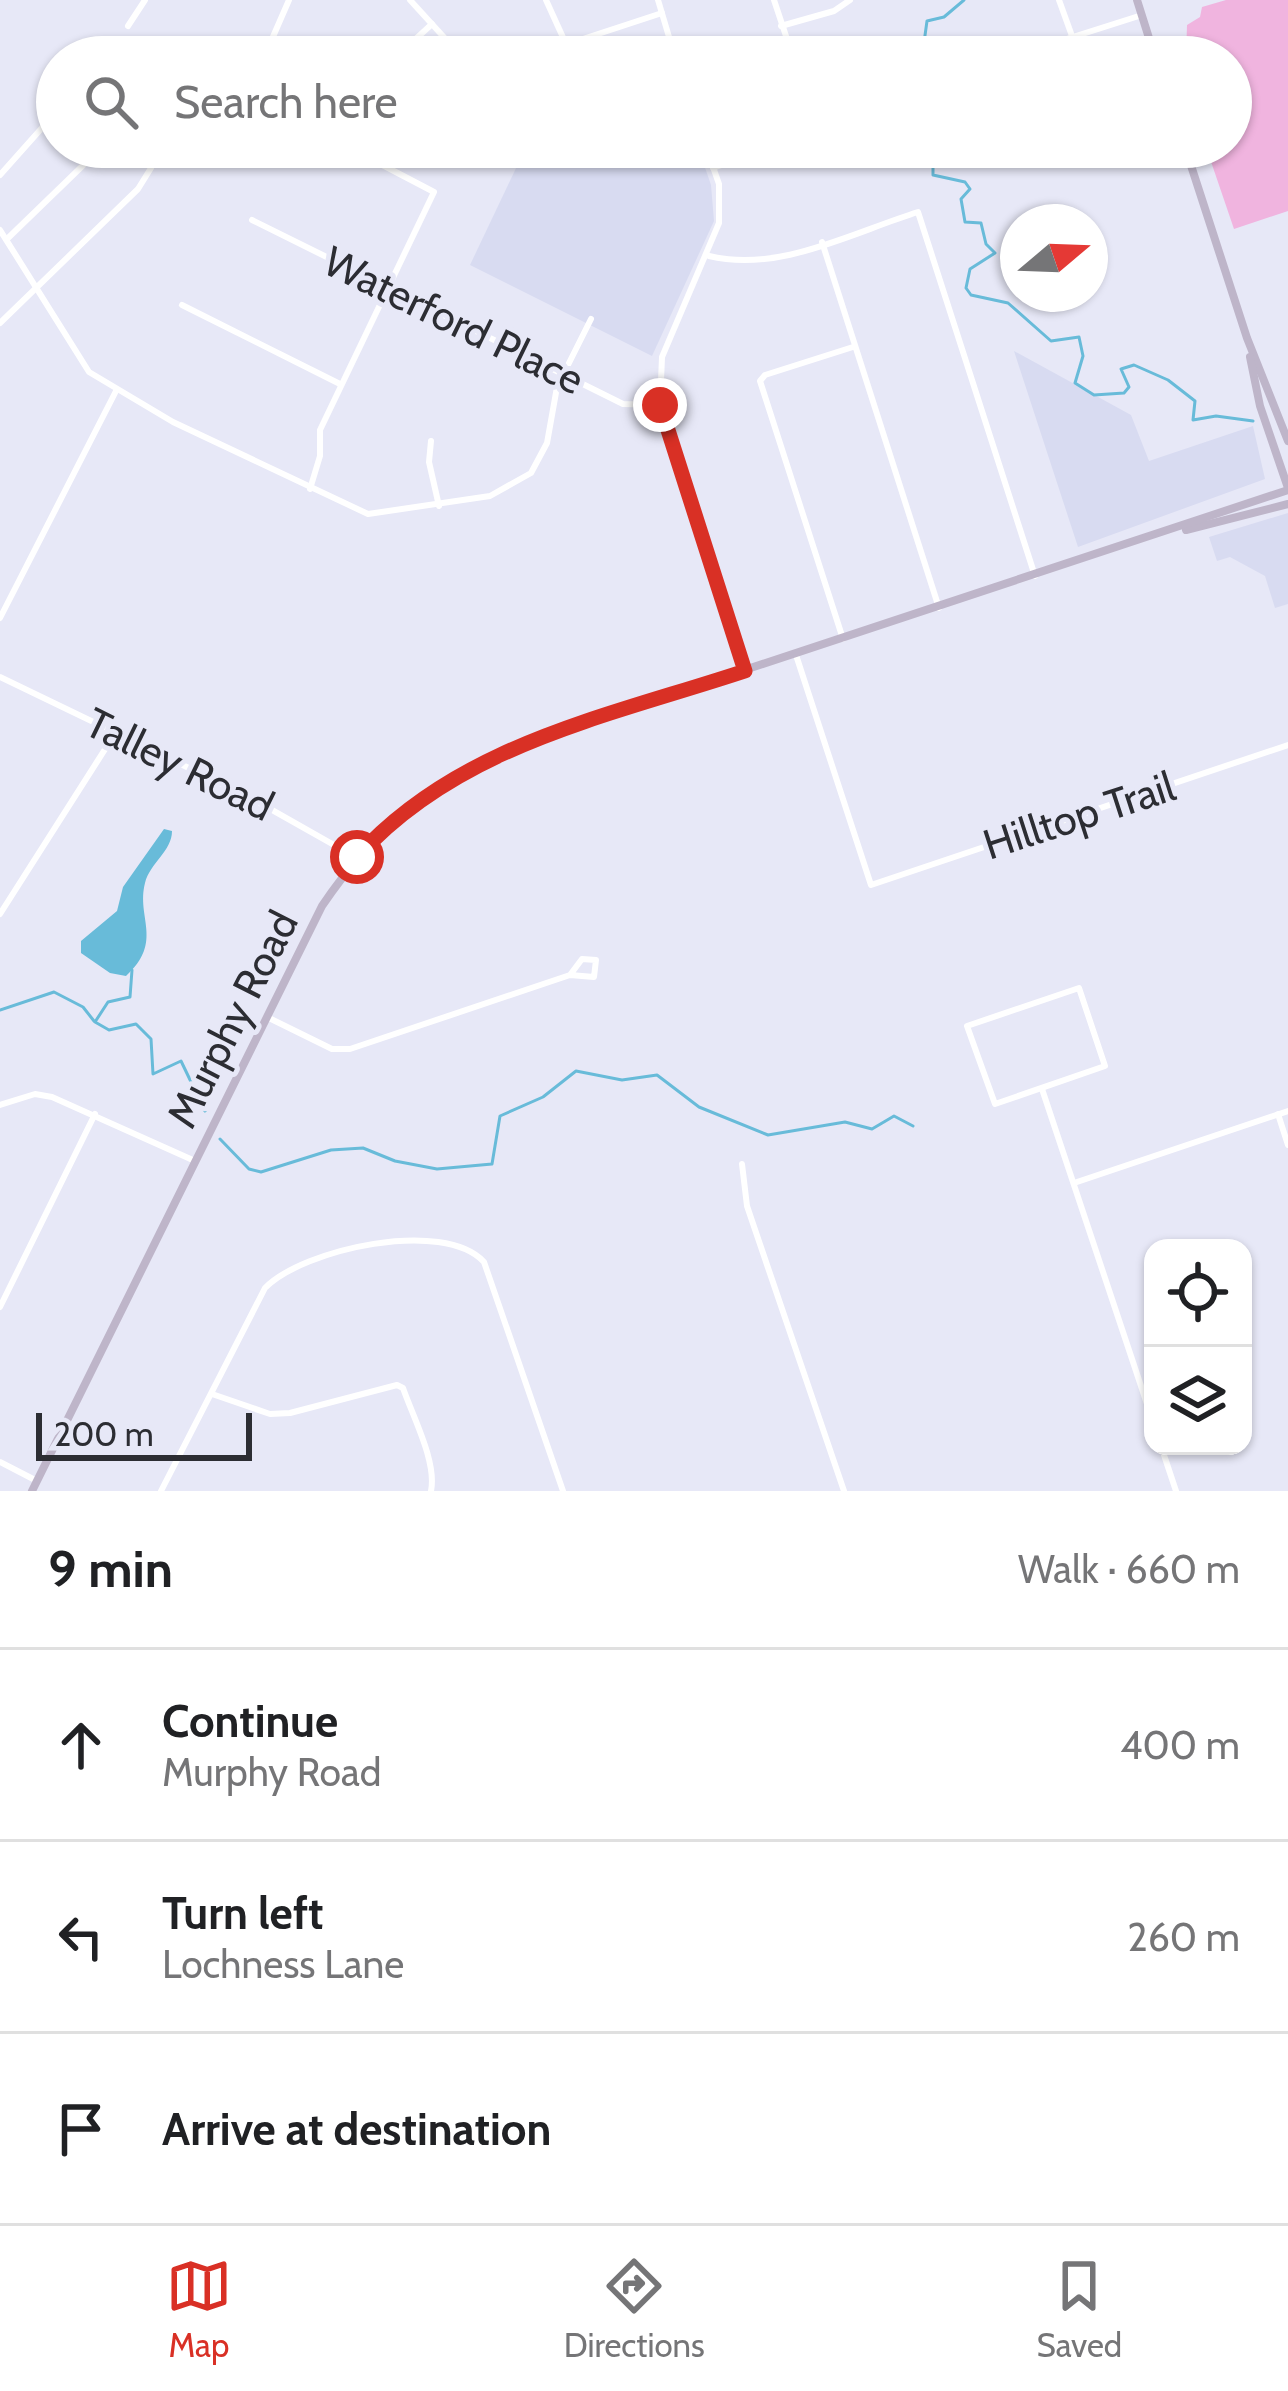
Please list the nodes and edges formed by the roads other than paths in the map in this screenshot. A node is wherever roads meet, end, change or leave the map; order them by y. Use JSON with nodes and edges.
{"nodes":[{"id":1,"x":146,"y":0,"type":"edge"},
{"id":2,"x":289,"y":0,"type":"edge"},
{"id":3,"x":410,"y":0,"type":"edge"},
{"id":4,"x":546,"y":0,"type":"edge"},
{"id":5,"x":658,"y":0,"type":"edge"},
{"id":6,"x":774,"y":0,"type":"edge"},
{"id":7,"x":850,"y":0,"type":"edge"},
{"id":8,"x":1059,"y":0,"type":"edge"},
{"id":9,"x":1137,"y":0,"type":"edge"},
{"id":10,"x":662,"y":13,"type":"junction"},
{"id":11,"x":1142,"y":15,"type":"junction"},
{"id":12,"x":432,"y":24,"type":"junction"},
{"id":13,"x":128,"y":26,"type":"dead end"},
{"id":14,"x":782,"y":26,"type":"junction"},
{"id":15,"x":273,"y":36,"type":"edge"},
{"id":16,"x":419,"y":36,"type":"edge"},
{"id":17,"x":443,"y":36,"type":"edge"},
{"id":18,"x":562,"y":36,"type":"edge"},
{"id":19,"x":591,"y":36,"type":"edge"},
{"id":20,"x":669,"y":36,"type":"edge"},
{"id":21,"x":786,"y":36,"type":"edge"},
{"id":22,"x":1072,"y":36,"type":"edge"},
{"id":23,"x":1075,"y":36,"type":"edge"},
{"id":24,"x":1148,"y":36,"type":"edge"},
{"id":25,"x":36,"y":135,"type":"edge"},
{"id":26,"x":80,"y":168,"type":"edge"},
{"id":27,"x":151,"y":168,"type":"edge"},
{"id":28,"x":388,"y":168,"type":"edge"},
{"id":29,"x":713,"y":168,"type":"edge"},
{"id":30,"x":1191,"y":168,"type":"edge"},
{"id":31,"x":0,"y":175,"type":"edge"},
{"id":32,"x":252,"y":220,"type":"dead end"},
{"id":33,"x":0,"y":230,"type":"edge"},
{"id":34,"x":7,"y":239,"type":"junction"},
{"id":35,"x":822,"y":242,"type":"junction"},
{"id":36,"x":710,"y":256,"type":"junction"},
{"id":37,"x":37,"y":287,"type":"junction"},
{"id":38,"x":388,"y":288,"type":"junction"},
{"id":39,"x":182,"y":305,"type":"dead end"},
{"id":40,"x":591,"y":319,"type":"dead end"},
{"id":41,"x":0,"y":323,"type":"edge"},
{"id":42,"x":1246,"y":338,"type":"junction"},
{"id":43,"x":854,"y":347,"type":"junction"},
{"id":44,"x":564,"y":374,"type":"junction"},
{"id":45,"x":340,"y":384,"type":"junction"},
{"id":46,"x":116,"y":391,"type":"junction"},
{"id":47,"x":660,"y":405,"type":"junction"},
{"id":48,"x":431,"y":441,"type":"dead end"},
{"id":49,"x":1288,"y":441,"type":"edge"},
{"id":50,"x":310,"y":489,"type":"junction"},
{"id":51,"x":1288,"y":489,"type":"edge"},
{"id":52,"x":1288,"y":504,"type":"edge"},
{"id":53,"x":439,"y":506,"type":"junction"},
{"id":54,"x":1173,"y":532,"type":"junction"},
{"id":55,"x":1035,"y":576,"type":"junction"},
{"id":56,"x":939,"y":608,"type":"junction"},
{"id":57,"x":0,"y":618,"type":"edge"},
{"id":58,"x":843,"y":639,"type":"junction"},
{"id":59,"x":796,"y":655,"type":"junction"},
{"id":60,"x":745,"y":671,"type":"junction"},
{"id":61,"x":0,"y":677,"type":"edge"},
{"id":62,"x":116,"y":732,"type":"junction"},
{"id":63,"x":1288,"y":745,"type":"edge"},
{"id":64,"x":357,"y":857,"type":"junction"},
{"id":65,"x":0,"y":914,"type":"edge"},
{"id":66,"x":570,"y":975,"type":"junction"},
{"id":67,"x":267,"y":1017,"type":"junction"},
{"id":68,"x":1042,"y":1089,"type":"junction"},
{"id":69,"x":1,"y":1104,"type":"edge"},
{"id":70,"x":1288,"y":1111,"type":"edge"},
{"id":71,"x":95,"y":1114,"type":"junction"},
{"id":72,"x":1278,"y":1114,"type":"junction"},
{"id":73,"x":1288,"y":1145,"type":"edge"},
{"id":74,"x":195,"y":1161,"type":"junction"},
{"id":75,"x":742,"y":1163,"type":"dead end"},
{"id":76,"x":1073,"y":1183,"type":"junction"},
{"id":77,"x":0,"y":1307,"type":"edge"},
{"id":78,"x":212,"y":1394,"type":"junction"},
{"id":79,"x":1144,"y":1395,"type":"edge"},
{"id":80,"x":1164,"y":1455,"type":"edge"},
{"id":81,"x":0,"y":1462,"type":"edge"},
{"id":82,"x":35,"y":1486,"type":"edge"},
{"id":83,"x":161,"y":1491,"type":"edge"},
{"id":84,"x":431,"y":1491,"type":"edge"},
{"id":85,"x":563,"y":1491,"type":"edge"},
{"id":86,"x":844,"y":1491,"type":"edge"},
{"id":87,"x":1176,"y":1491,"type":"edge"}],
"edges":[{"from":1,"to":13,"type":"street"},
{"from":2,"to":15,"type":"street"},
{"from":3,"to":12,"type":"street"},
{"from":4,"to":18,"type":"street"},
{"from":5,"to":10,"type":"street"},
{"from":6,"to":14,"type":"street"},
{"from":7,"to":14,"type":"street"},
{"from":8,"to":22,"type":"street"},
{"from":9,"to":11,"type":"main road"},
{"from":10,"to":19,"type":"street"},
{"from":10,"to":20,"type":"street"},
{"from":11,"to":23,"type":"street"},
{"from":11,"to":24,"type":"main road"},
{"from":12,"to":16,"type":"street"},
{"from":12,"to":17,"type":"street"},
{"from":14,"to":21,"type":"street"},
{"from":25,"to":31,"type":"street"},
{"from":26,"to":34,"type":"street"},
{"from":27,"to":37,"type":"street"},
{"from":28,"to":38,"type":"street"},
{"from":29,"to":36,"type":"street"},
{"from":30,"to":42,"type":"main road"},
{"from":32,"to":38,"type":"street","name":"Waterford Place"},
{"from":33,"to":34,"type":"street"},
{"from":34,"to":37,"type":"street"},
{"from":35,"to":36,"type":"street"},
{"from":35,"to":43,"type":"street"},
{"from":35,"to":55,"type":"street"},
{"from":36,"to":47,"type":"street"},
{"from":37,"to":41,"type":"street"},
{"from":37,"to":46,"type":"street"},
{"from":38,"to":44,"type":"street","name":"Waterford Place"},
{"from":38,"to":45,"type":"street"},
{"from":39,"to":45,"type":"street"},
{"from":40,"to":44,"type":"street"},
{"from":42,"to":49,"type":"main road"},
{"from":42,"to":51,"type":"main road"},
{"from":43,"to":56,"type":"street"},
{"from":43,"to":58,"type":"street"},
{"from":44,"to":47,"type":"street","name":"Waterford Place"},
{"from":44,"to":53,"type":"street"},
{"from":45,"to":50,"type":"street"},
{"from":46,"to":50,"type":"street"},
{"from":46,"to":57,"type":"street"},
{"from":47,"to":60,"type":"street"},
{"from":48,"to":53,"type":"street"},
{"from":50,"to":53,"type":"street"},
{"from":51,"to":54,"type":"main road","name":"Murphy Road"},
{"from":52,"to":54,"type":"main road","name":"Murphy Road"},
{"from":54,"to":55,"type":"main road","name":"Murphy Road"},
{"from":55,"to":56,"type":"main road","name":"Murphy Road"},
{"from":56,"to":58,"type":"main road","name":"Murphy Road"},
{"from":58,"to":59,"type":"main road","name":"Murphy Road"},
{"from":59,"to":60,"type":"main road","name":"Murphy Road"},
{"from":59,"to":63,"type":"street","name":"Hilltop Trail"},
{"from":60,"to":64,"type":"main road","name":"Murphy Road"},
{"from":61,"to":62,"type":"street","name":"Talley Road"},
{"from":62,"to":64,"type":"street","name":"Talley Road"},
{"from":62,"to":65,"type":"street"},
{"from":64,"to":67,"type":"main road","name":"Murphy Road"},
{"from":66,"to":66,"type":"street"},
{"from":66,"to":67,"type":"street"},
{"from":67,"to":74,"type":"main road","name":"Murphy Road"},
{"from":68,"to":68,"type":"street"},
{"from":68,"to":76,"type":"street"},
{"from":69,"to":71,"type":"street"},
{"from":70,"to":72,"type":"street"},
{"from":71,"to":74,"type":"street"},
{"from":71,"to":77,"type":"street"},
{"from":72,"to":73,"type":"street"},
{"from":72,"to":76,"type":"street"},
{"from":74,"to":82,"type":"main road","name":"Murphy Road"},
{"from":75,"to":86,"type":"street"},
{"from":76,"to":79,"type":"street"},
{"from":78,"to":83,"type":"street"},
{"from":78,"to":84,"type":"street"},
{"from":78,"to":85,"type":"street"},
{"from":80,"to":87,"type":"street"},
{"from":81,"to":82,"type":"street"}]}
